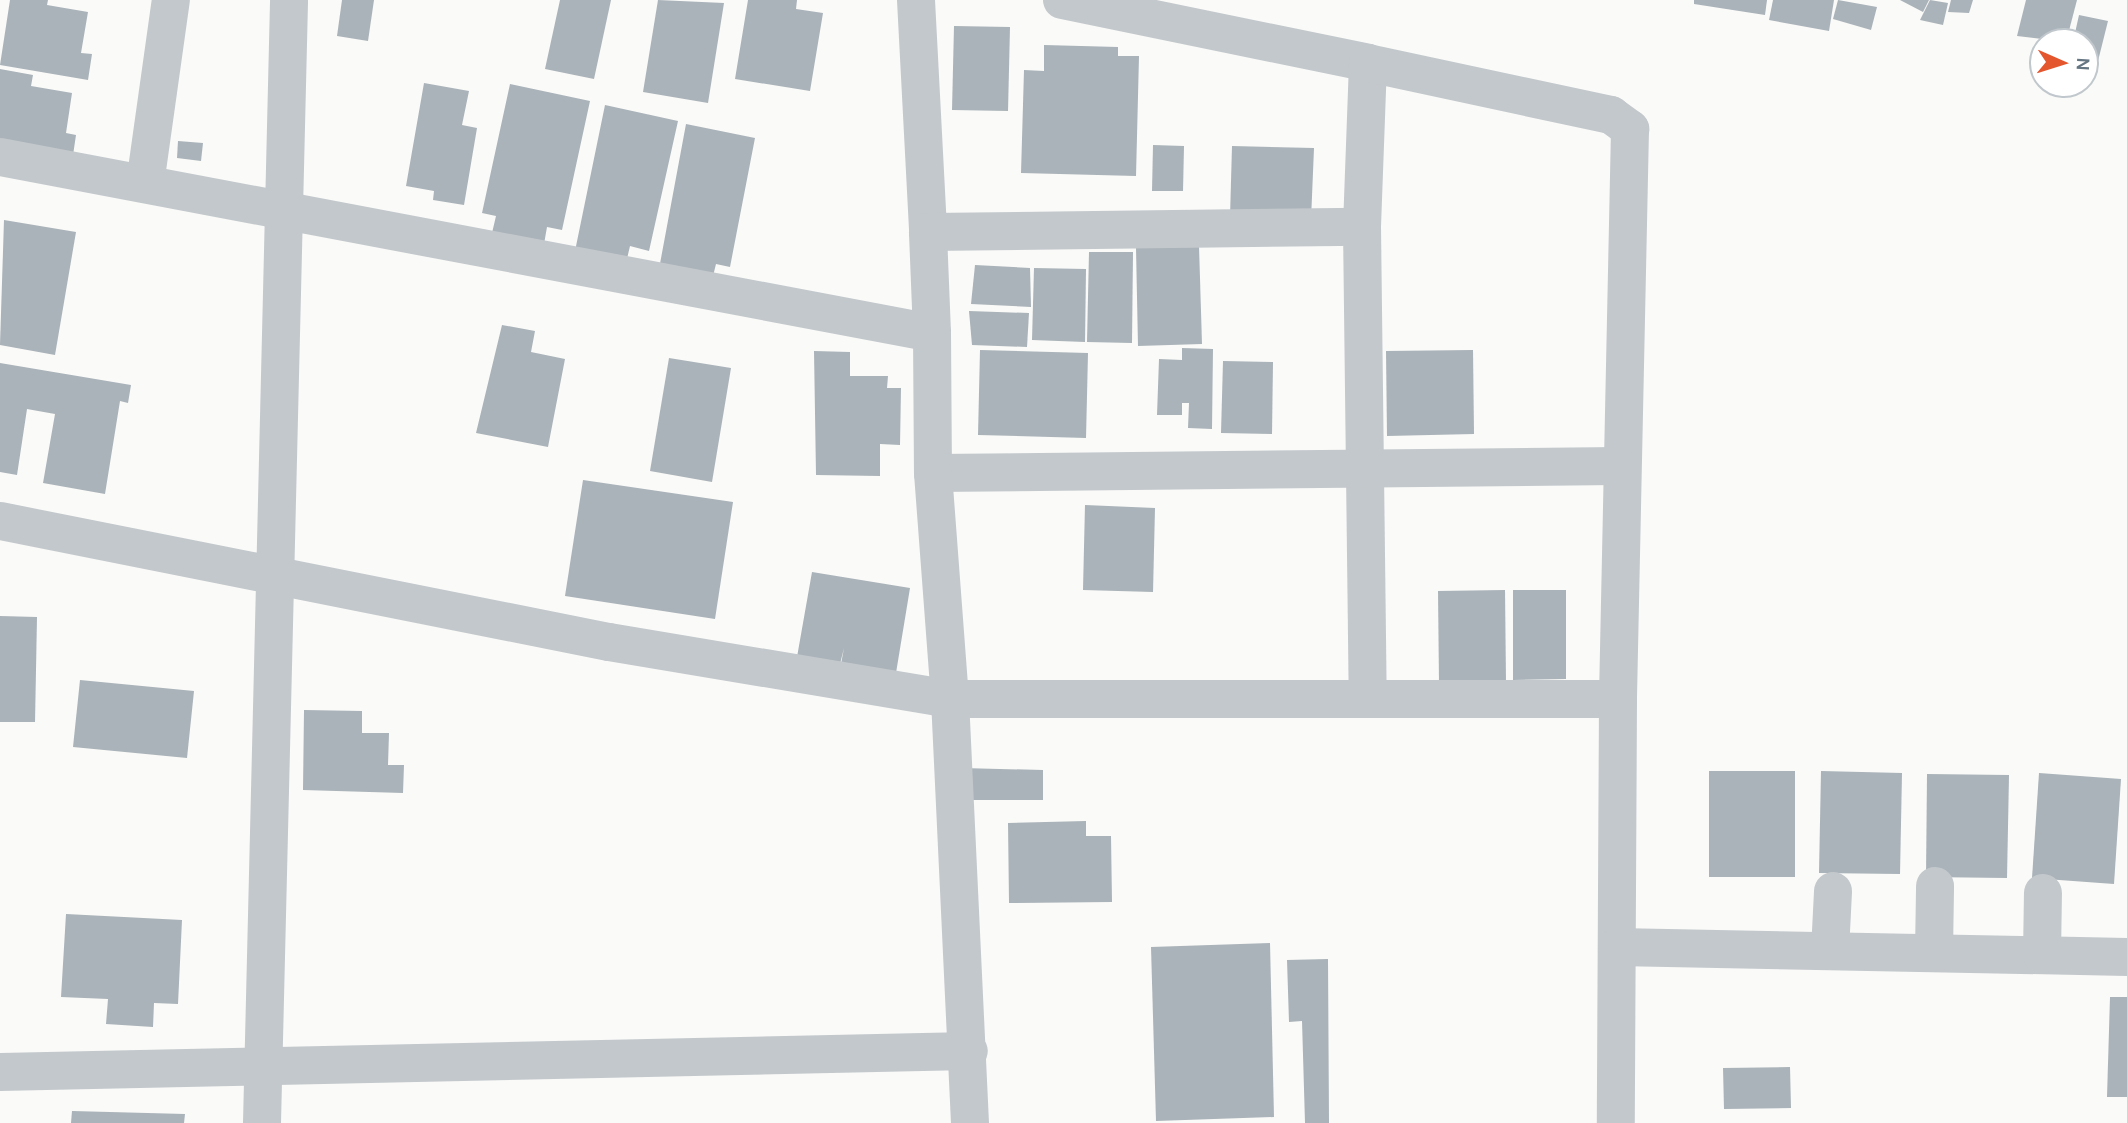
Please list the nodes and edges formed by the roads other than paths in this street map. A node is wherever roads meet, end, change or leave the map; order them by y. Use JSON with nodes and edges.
{"nodes":[{"id":1,"x":171,"y":0,"type":"edge"},
{"id":2,"x":289,"y":0,"type":"edge"},
{"id":3,"x":916,"y":0,"type":"edge"},
{"id":4,"x":1062,"y":0,"type":"edge"},
{"id":5,"x":1368,"y":63,"type":"junction"},
{"id":6,"x":0,"y":157,"type":"edge"},
{"id":7,"x":145,"y":184,"type":"junction"},
{"id":8,"x":281,"y":210,"type":"junction"},
{"id":9,"x":1362,"y":227,"type":"junction"},
{"id":10,"x":928,"y":232,"type":"junction"},
{"id":11,"x":932,"y":333,"type":"junction"},
{"id":12,"x":1619,"y":466,"type":"junction"},
{"id":13,"x":1367,"y":472,"type":"junction"},
{"id":14,"x":933,"y":473,"type":"junction"},
{"id":15,"x":0,"y":521,"type":"edge"},
{"id":16,"x":279,"y":576,"type":"junction"},
{"id":17,"x":1368,"y":696,"type":"junction"},
{"id":18,"x":950,"y":699,"type":"junction"},
{"id":19,"x":1618,"y":699,"type":"junction"},
{"id":20,"x":1935,"y":886,"type":"dead end"},
{"id":21,"x":1833,"y":891,"type":"dead end"},
{"id":22,"x":2043,"y":893,"type":"dead end"},
{"id":23,"x":1617,"y":947,"type":"junction"},
{"id":24,"x":1830,"y":951,"type":"junction"},
{"id":25,"x":1934,"y":953,"type":"junction"},
{"id":26,"x":2042,"y":955,"type":"junction"},
{"id":27,"x":2127,"y":957,"type":"edge"},
{"id":28,"x":969,"y":1051,"type":"junction"},
{"id":29,"x":265,"y":1068,"type":"junction"},
{"id":30,"x":0,"y":1072,"type":"edge"},
{"id":31,"x":262,"y":1123,"type":"edge"},
{"id":32,"x":970,"y":1123,"type":"edge"},
{"id":33,"x":1616,"y":1123,"type":"edge"}],
"edges":[{"from":1,"to":7,"type":"street"},
{"from":2,"to":8,"type":"street"},
{"from":3,"to":10,"type":"street"},
{"from":4,"to":5,"type":"street"},
{"from":5,"to":9,"type":"street"},
{"from":5,"to":12,"type":"street"},
{"from":6,"to":7,"type":"street"},
{"from":7,"to":8,"type":"street"},
{"from":8,"to":11,"type":"street"},
{"from":8,"to":16,"type":"street"},
{"from":9,"to":10,"type":"street"},
{"from":9,"to":13,"type":"street"},
{"from":10,"to":11,"type":"street"},
{"from":11,"to":14,"type":"street"},
{"from":12,"to":13,"type":"street"},
{"from":12,"to":19,"type":"street"},
{"from":13,"to":14,"type":"street"},
{"from":13,"to":17,"type":"street"},
{"from":14,"to":18,"type":"street"},
{"from":15,"to":16,"type":"street"},
{"from":16,"to":18,"type":"street"},
{"from":16,"to":29,"type":"street"},
{"from":17,"to":18,"type":"street"},
{"from":17,"to":19,"type":"street"},
{"from":18,"to":28,"type":"street"},
{"from":19,"to":23,"type":"street"},
{"from":20,"to":25,"type":"street"},
{"from":21,"to":24,"type":"street"},
{"from":22,"to":26,"type":"street"},
{"from":23,"to":24,"type":"street"},
{"from":23,"to":33,"type":"street"},
{"from":24,"to":25,"type":"street"},
{"from":25,"to":26,"type":"street"},
{"from":26,"to":27,"type":"street"},
{"from":28,"to":29,"type":"street"},
{"from":28,"to":32,"type":"street"},
{"from":29,"to":30,"type":"street"},
{"from":29,"to":31,"type":"street"}]}
